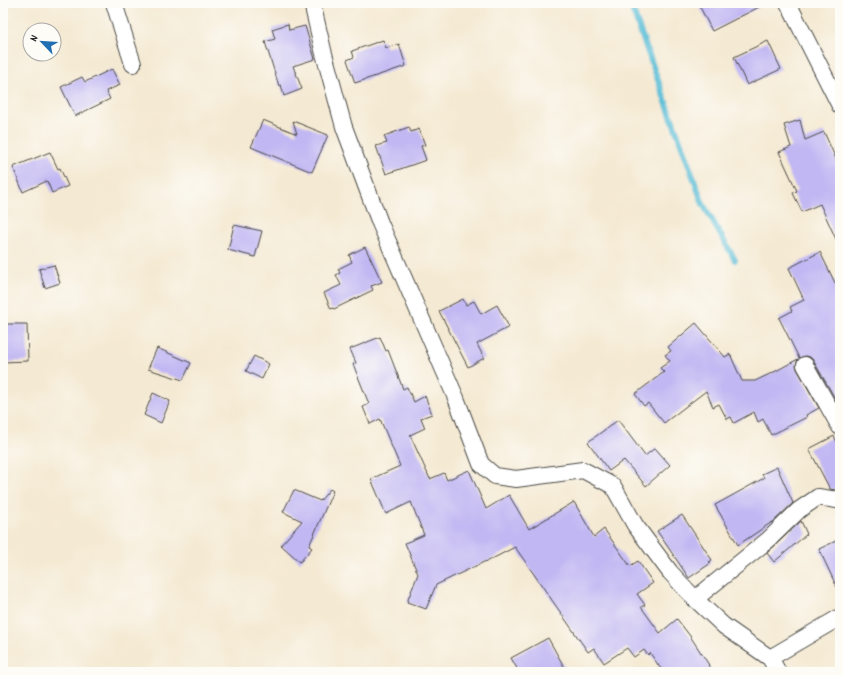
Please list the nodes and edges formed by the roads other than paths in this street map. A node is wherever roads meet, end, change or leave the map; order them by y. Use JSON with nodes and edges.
{"nodes":[{"id":1,"x":114,"y":3,"type":"edge"},
{"id":2,"x":312,"y":3,"type":"edge"},
{"id":3,"x":788,"y":3,"type":"edge"},
{"id":4,"x":133,"y":64,"type":"dead end"},
{"id":5,"x":840,"y":106,"type":"edge"},
{"id":6,"x":805,"y":365,"type":"dead end"},
{"id":7,"x":840,"y":427,"type":"edge"},
{"id":8,"x":840,"y":498,"type":"edge"},
{"id":9,"x":695,"y":599,"type":"junction"},
{"id":10,"x":840,"y":617,"type":"edge"},
{"id":11,"x":770,"y":658,"type":"junction"},
{"id":12,"x":778,"y":672,"type":"edge"}],
"edges":[{"from":1,"to":4,"type":"street"},
{"from":2,"to":9,"type":"street"},
{"from":3,"to":5,"type":"street"},
{"from":6,"to":7,"type":"street"},
{"from":8,"to":9,"type":"street"},
{"from":9,"to":11,"type":"street"},
{"from":10,"to":11,"type":"street"},
{"from":11,"to":12,"type":"street"}]}
